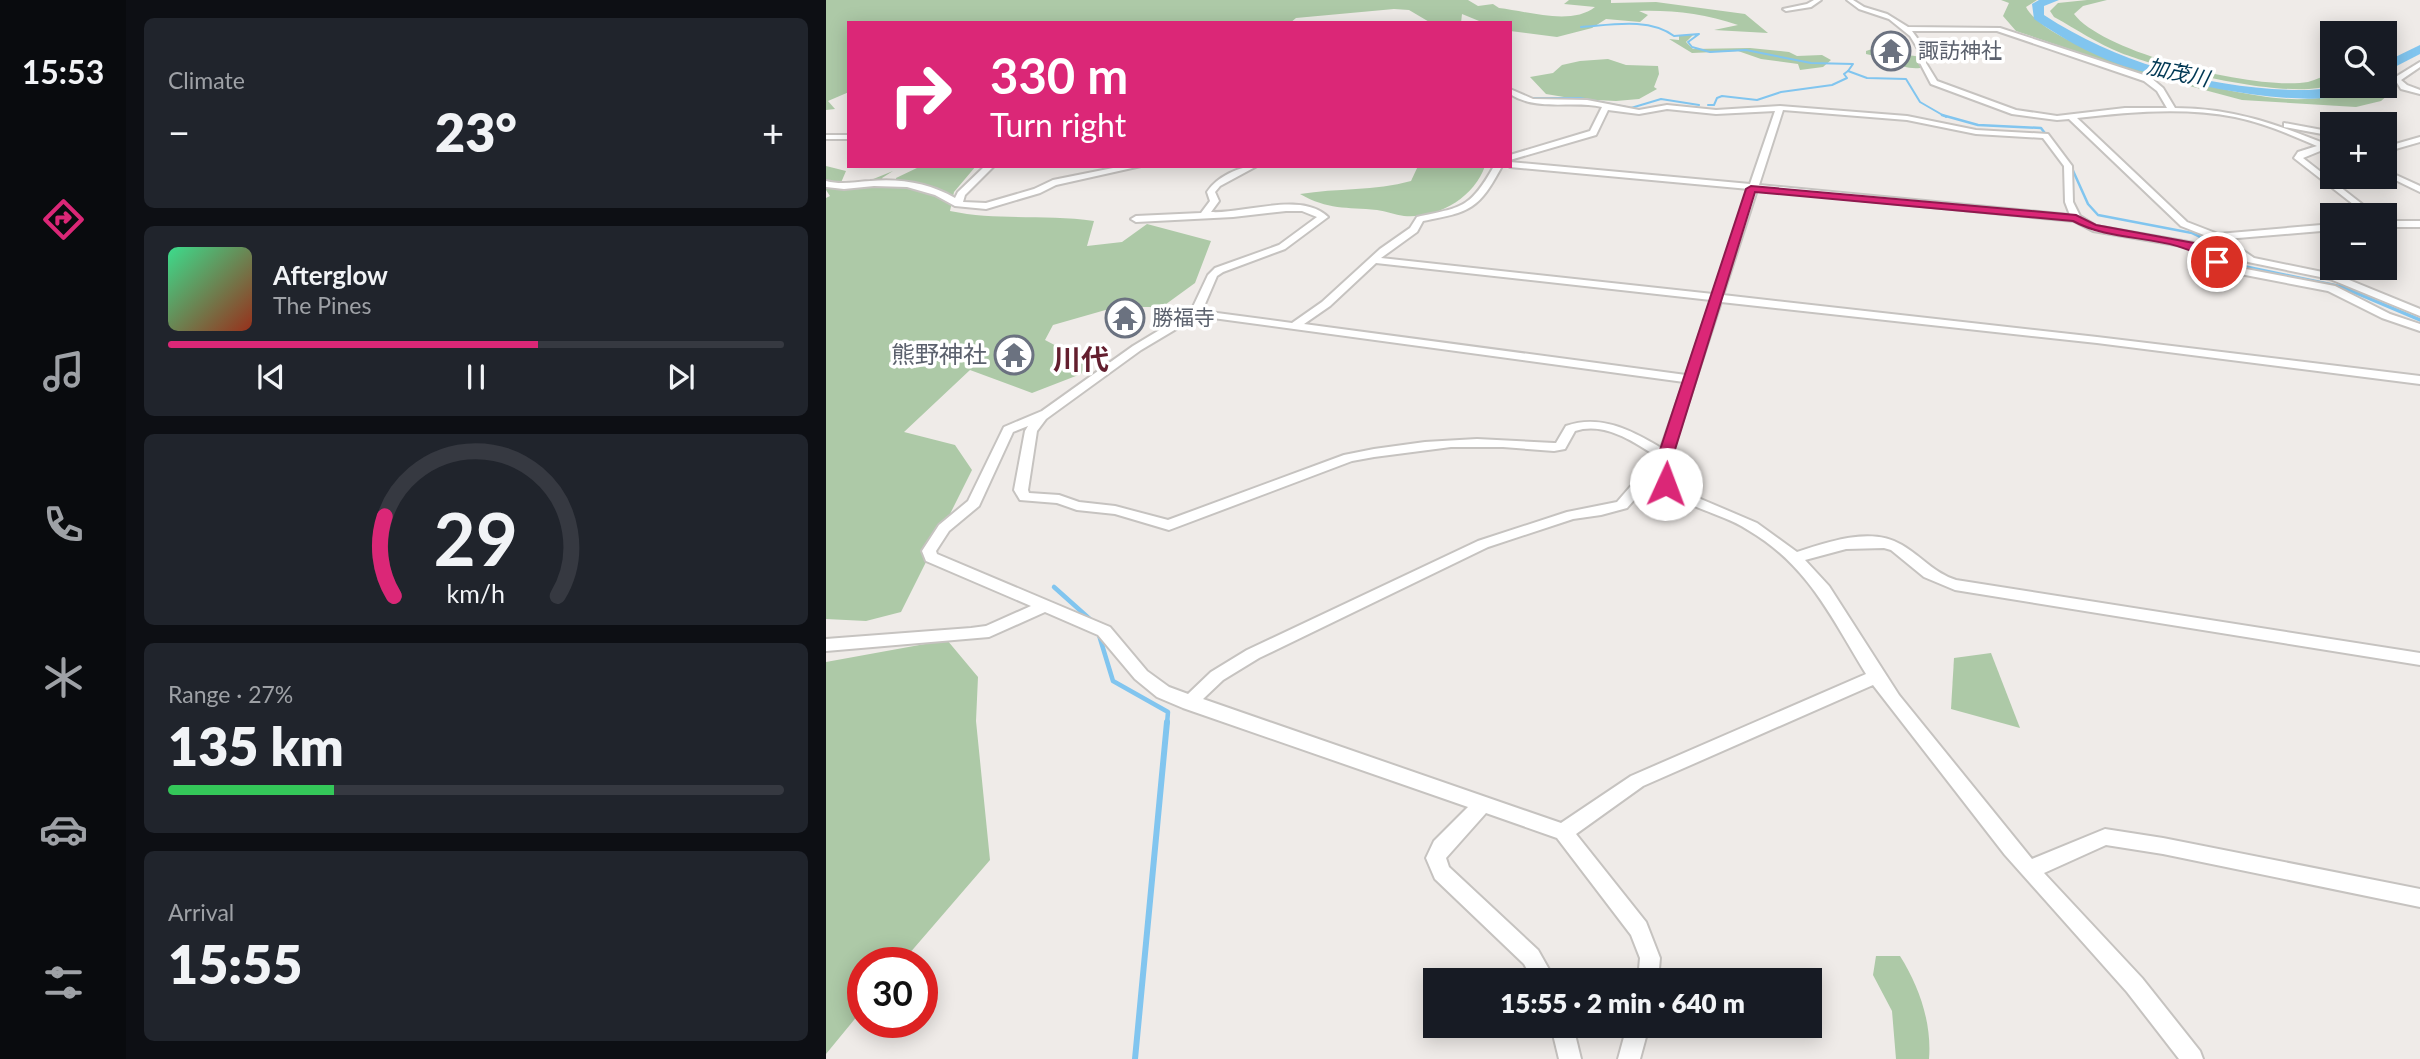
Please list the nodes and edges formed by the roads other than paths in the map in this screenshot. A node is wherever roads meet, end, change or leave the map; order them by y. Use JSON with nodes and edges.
{"nodes":[{"id":1,"x":1818,"y":0,"type":"edge"},
{"id":2,"x":1850,"y":0,"type":"edge"},
{"id":3,"x":1864,"y":0,"type":"edge"},
{"id":4,"x":1786,"y":9,"type":"dead end"},
{"id":5,"x":1946,"y":25,"type":"dead end"},
{"id":6,"x":1904,"y":29,"type":"junction"},
{"id":7,"x":1929,"y":30,"type":"junction"},
{"id":8,"x":2420,"y":64,"type":"edge"},
{"id":9,"x":1512,"y":92,"type":"edge"},
{"id":10,"x":2420,"y":92,"type":"edge"},
{"id":11,"x":1613,"y":108,"type":"junction"},
{"id":12,"x":1780,"y":108,"type":"junction"},
{"id":13,"x":2172,"y":108,"type":"junction"},
{"id":14,"x":2072,"y":117,"type":"junction"},
{"id":15,"x":2272,"y":125,"type":"junction"},
{"id":16,"x":2320,"y":132,"type":"edge"},
{"id":17,"x":826,"y":137,"type":"edge"},
{"id":18,"x":847,"y":137,"type":"edge"},
{"id":19,"x":2420,"y":139,"type":"edge"},
{"id":20,"x":2320,"y":144,"type":"edge"},
{"id":21,"x":2397,"y":146,"type":"edge"},
{"id":22,"x":2320,"y":150,"type":"edge"},
{"id":23,"x":1512,"y":157,"type":"edge"},
{"id":24,"x":1512,"y":164,"type":"edge"},
{"id":25,"x":988,"y":168,"type":"edge"},
{"id":26,"x":1127,"y":168,"type":"edge"},
{"id":27,"x":1249,"y":168,"type":"edge"},
{"id":28,"x":1497,"y":168,"type":"edge"},
{"id":29,"x":2320,"y":175,"type":"edge"},
{"id":30,"x":2397,"y":178,"type":"edge"},
{"id":31,"x":826,"y":184,"type":"edge"},
{"id":32,"x":1751,"y":189,"type":"junction"},
{"id":33,"x":2338,"y":189,"type":"edge"},
{"id":34,"x":2420,"y":189,"type":"edge"},
{"id":35,"x":957,"y":203,"type":"junction"},
{"id":36,"x":2356,"y":203,"type":"edge"},
{"id":37,"x":1210,"y":215,"type":"junction"},
{"id":38,"x":2076,"y":218,"type":"junction"},
{"id":39,"x":1136,"y":219,"type":"dead end"},
{"id":40,"x":2397,"y":224,"type":"edge"},
{"id":41,"x":2420,"y":224,"type":"edge"},
{"id":42,"x":2320,"y":228,"type":"edge"},
{"id":43,"x":2217,"y":237,"type":"junction"},
{"id":44,"x":1375,"y":260,"type":"junction"},
{"id":45,"x":1716,"y":299,"type":"junction"},
{"id":46,"x":1196,"y":313,"type":"junction"},
{"id":47,"x":2420,"y":313,"type":"edge"},
{"id":48,"x":1294,"y":326,"type":"junction"},
{"id":49,"x":2420,"y":328,"type":"edge"},
{"id":50,"x":1691,"y":379,"type":"junction"},
{"id":51,"x":2420,"y":380,"type":"edge"},
{"id":52,"x":1040,"y":418,"type":"junction"},
{"id":53,"x":1665,"y":456,"type":"junction"},
{"id":54,"x":1666,"y":484,"type":"junction"},
{"id":55,"x":1795,"y":558,"type":"junction"},
{"id":56,"x":1045,"y":606,"type":"junction"},
{"id":57,"x":826,"y":645,"type":"edge"},
{"id":58,"x":2420,"y":659,"type":"edge"},
{"id":59,"x":1875,"y":677,"type":"junction"},
{"id":60,"x":1189,"y":703,"type":"junction"},
{"id":61,"x":1482,"y":805,"type":"junction"},
{"id":62,"x":1563,"y":832,"type":"junction"},
{"id":63,"x":2029,"y":870,"type":"junction"},
{"id":64,"x":2420,"y":898,"type":"edge"},
{"id":65,"x":1538,"y":968,"type":"edge"},
{"id":66,"x":1649,"y":968,"type":"edge"},
{"id":67,"x":1565,"y":1038,"type":"edge"},
{"id":68,"x":1635,"y":1038,"type":"edge"},
{"id":69,"x":1570,"y":1059,"type":"edge"},
{"id":70,"x":1629,"y":1059,"type":"edge"},
{"id":71,"x":2192,"y":1059,"type":"edge"}],
"edges":[{"from":1,"to":4,"type":"street"},
{"from":2,"to":3,"type":"street"},
{"from":2,"to":6,"type":"street"},
{"from":5,"to":7,"type":"street"},
{"from":6,"to":7,"type":"street"},
{"from":6,"to":14,"type":"street"},
{"from":7,"to":13,"type":"street"},
{"from":8,"to":10,"type":"street"},
{"from":9,"to":11,"type":"street"},
{"from":11,"to":12,"type":"street"},
{"from":11,"to":23,"type":"street"},
{"from":12,"to":32,"type":"street"},
{"from":12,"to":38,"type":"street"},
{"from":13,"to":14,"type":"street"},
{"from":13,"to":15,"type":"street"},
{"from":14,"to":43,"type":"street"},
{"from":15,"to":16,"type":"street"},
{"from":15,"to":20,"type":"street"},
{"from":17,"to":18,"type":"street"},
{"from":19,"to":21,"type":"street"},
{"from":22,"to":29,"type":"street"},
{"from":24,"to":32,"type":"street"},
{"from":25,"to":35,"type":"street"},
{"from":26,"to":35,"type":"street"},
{"from":27,"to":37,"type":"street"},
{"from":28,"to":44,"type":"street"},
{"from":30,"to":34,"type":"street"},
{"from":31,"to":35,"type":"street"},
{"from":32,"to":38,"type":"street"},
{"from":32,"to":45,"type":"street"},
{"from":33,"to":36,"type":"street"},
{"from":37,"to":39,"type":"street"},
{"from":37,"to":46,"type":"street"},
{"from":38,"to":49,"type":"street"},
{"from":40,"to":41,"type":"street"},
{"from":42,"to":43,"type":"street"},
{"from":43,"to":47,"type":"street"},
{"from":44,"to":45,"type":"street"},
{"from":44,"to":48,"type":"street"},
{"from":45,"to":50,"type":"street"},
{"from":45,"to":51,"type":"street"},
{"from":46,"to":48,"type":"street"},
{"from":46,"to":52,"type":"street"},
{"from":48,"to":50,"type":"street"},
{"from":50,"to":53,"type":"street"},
{"from":52,"to":53,"type":"street"},
{"from":52,"to":56,"type":"street"},
{"from":53,"to":54,"type":"street"},
{"from":54,"to":55,"type":"street"},
{"from":54,"to":60,"type":"street"},
{"from":55,"to":58,"type":"street"},
{"from":55,"to":59,"type":"street"},
{"from":56,"to":57,"type":"street"},
{"from":56,"to":60,"type":"street"},
{"from":59,"to":62,"type":"street"},
{"from":59,"to":63,"type":"street"},
{"from":60,"to":61,"type":"street"},
{"from":61,"to":62,"type":"street"},
{"from":61,"to":65,"type":"street"},
{"from":62,"to":66,"type":"street"},
{"from":63,"to":64,"type":"street"},
{"from":63,"to":71,"type":"street"},
{"from":67,"to":69,"type":"street"},
{"from":68,"to":70,"type":"street"}]}
